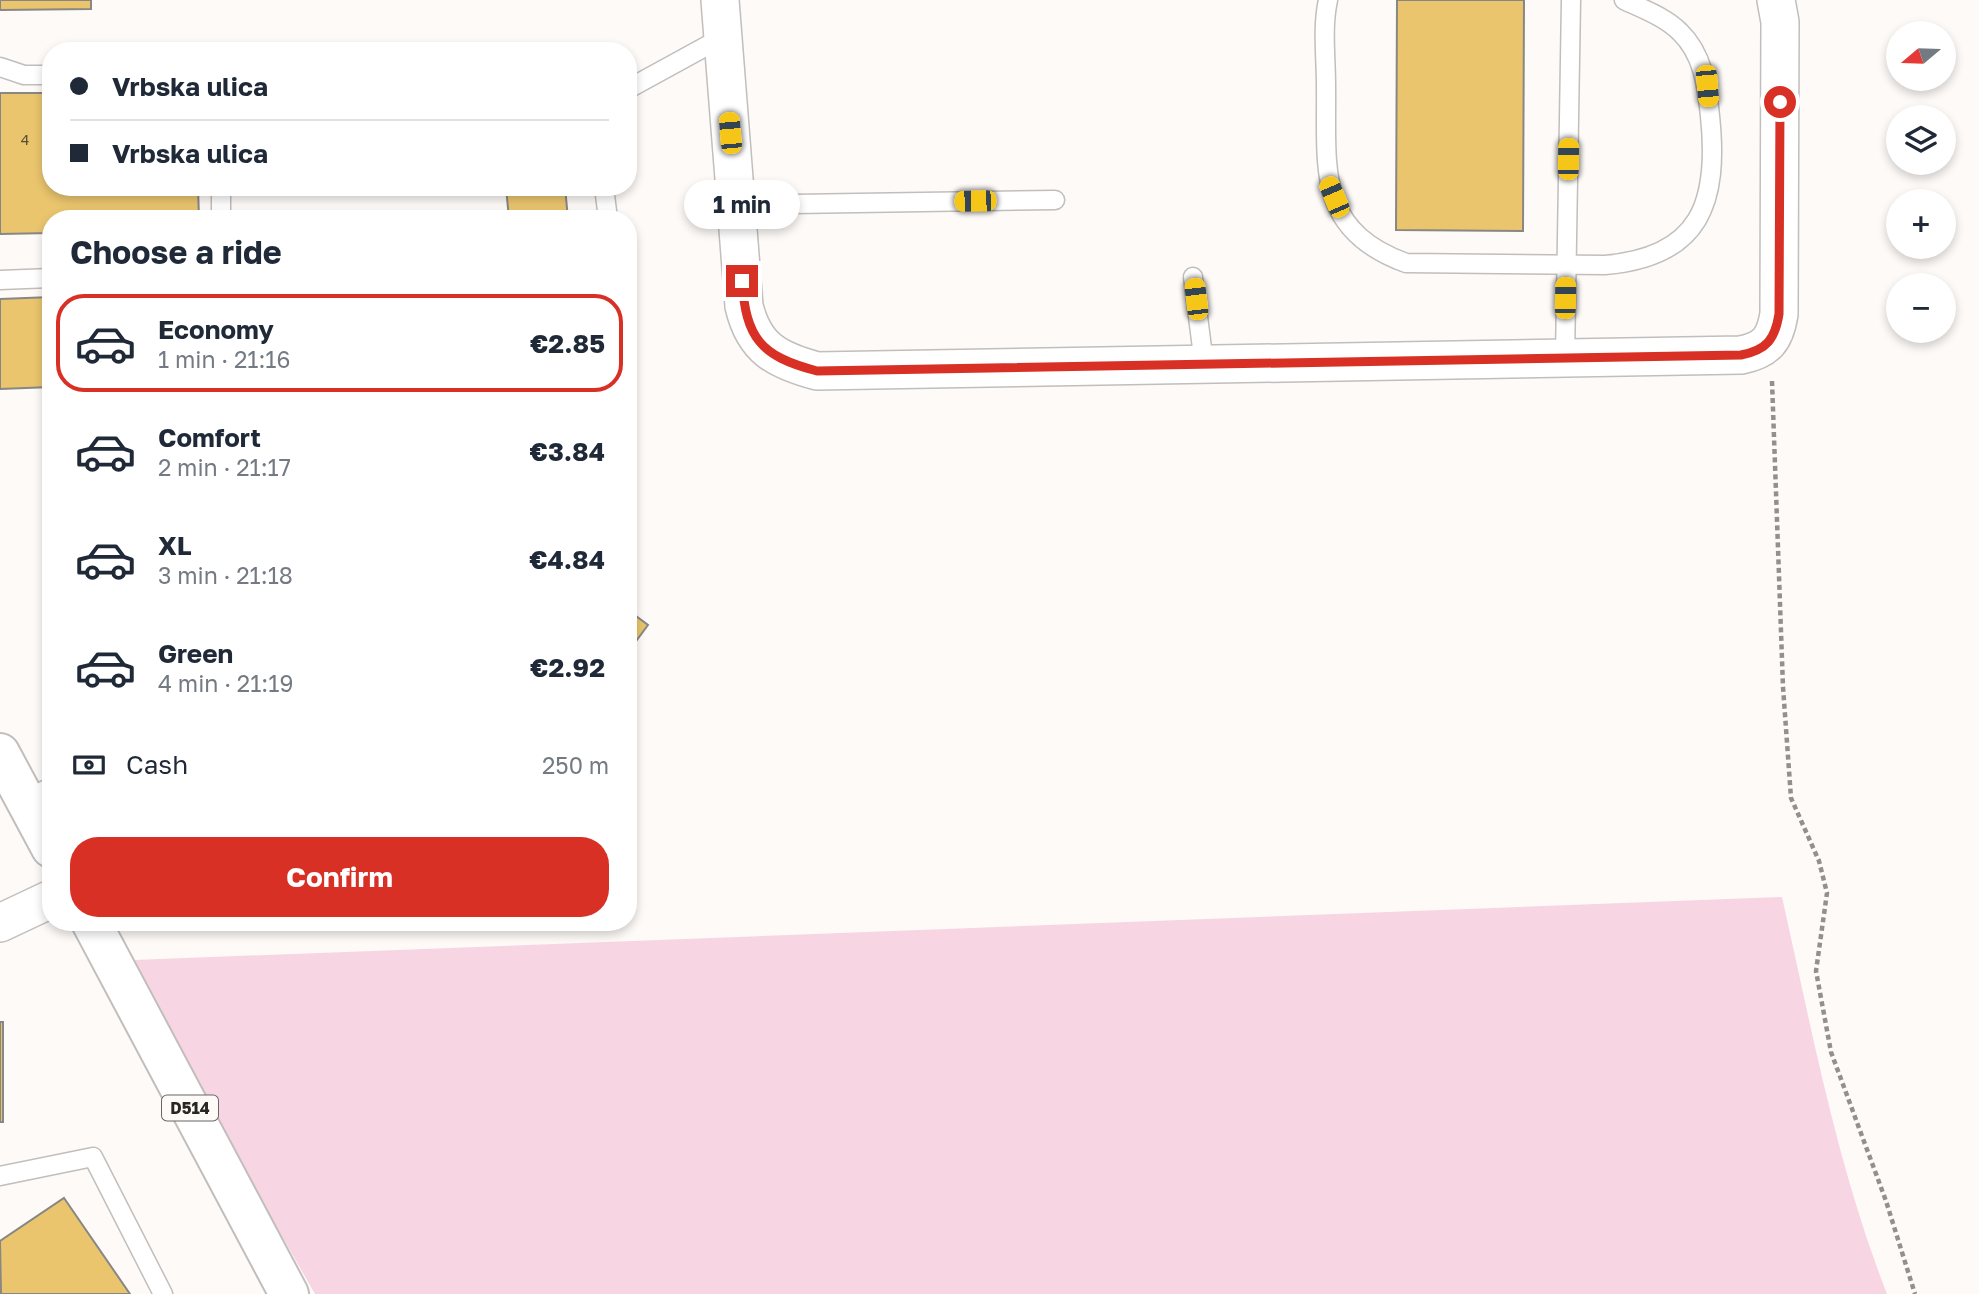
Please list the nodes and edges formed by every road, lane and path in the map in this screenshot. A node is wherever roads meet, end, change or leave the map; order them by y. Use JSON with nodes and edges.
{"nodes":[{"id":1,"x":720,"y":0,"type":"edge"},
{"id":2,"x":1328,"y":0,"type":"edge"},
{"id":3,"x":1571,"y":0,"type":"edge"},
{"id":4,"x":1625,"y":0,"type":"edge"},
{"id":5,"x":1776,"y":0,"type":"edge"},
{"id":6,"x":723,"y":37,"type":"junction"},
{"id":7,"x":0,"y":67,"type":"edge"},
{"id":8,"x":42,"y":75,"type":"edge"},
{"id":9,"x":637,"y":84,"type":"edge"},
{"id":10,"x":1055,"y":200,"type":"dead end"},
{"id":11,"x":736,"y":205,"type":"junction"},
{"id":12,"x":1566,"y":264,"type":"junction"},
{"id":13,"x":1193,"y":277,"type":"dead end"},
{"id":14,"x":42,"y":278,"type":"edge"},
{"id":15,"x":0,"y":279,"type":"edge"},
{"id":16,"x":1770,"y":342,"type":"junction"},
{"id":17,"x":1565,"y":358,"type":"junction"},
{"id":18,"x":1204,"y":365,"type":"junction"},
{"id":19,"x":0,"y":754,"type":"edge"},
{"id":20,"x":37,"y":793,"type":"edge"},
{"id":21,"x":42,"y":813,"type":"edge"},
{"id":22,"x":96,"y":931,"type":"edge"},
{"id":23,"x":0,"y":1176,"type":"edge"},
{"id":24,"x":163,"y":1294,"type":"edge"},
{"id":25,"x":289,"y":1294,"type":"edge"},
{"id":26,"x":1915,"y":1294,"type":"edge"}],
"edges":[{"from":1,"to":6,"type":"street"},
{"from":2,"to":12,"type":"lane"},
{"from":3,"to":12,"type":"lane"},
{"from":4,"to":12,"type":"lane"},
{"from":5,"to":16,"type":"street"},
{"from":6,"to":9,"type":"lane"},
{"from":6,"to":11,"type":"street"},
{"from":7,"to":8,"type":"lane"},
{"from":10,"to":11,"type":"lane"},
{"from":11,"to":18,"type":"street"},
{"from":12,"to":17,"type":"lane"},
{"from":13,"to":18,"type":"lane"},
{"from":14,"to":15,"type":"lane"},
{"from":16,"to":17,"type":"street"},
{"from":16,"to":26,"type":"path"},
{"from":17,"to":18,"type":"street"},
{"from":19,"to":20,"type":"main road"},
{"from":20,"to":21,"type":"main road"},
{"from":22,"to":25,"type":"main road","number":"D514"},
{"from":23,"to":24,"type":"lane"}]}
